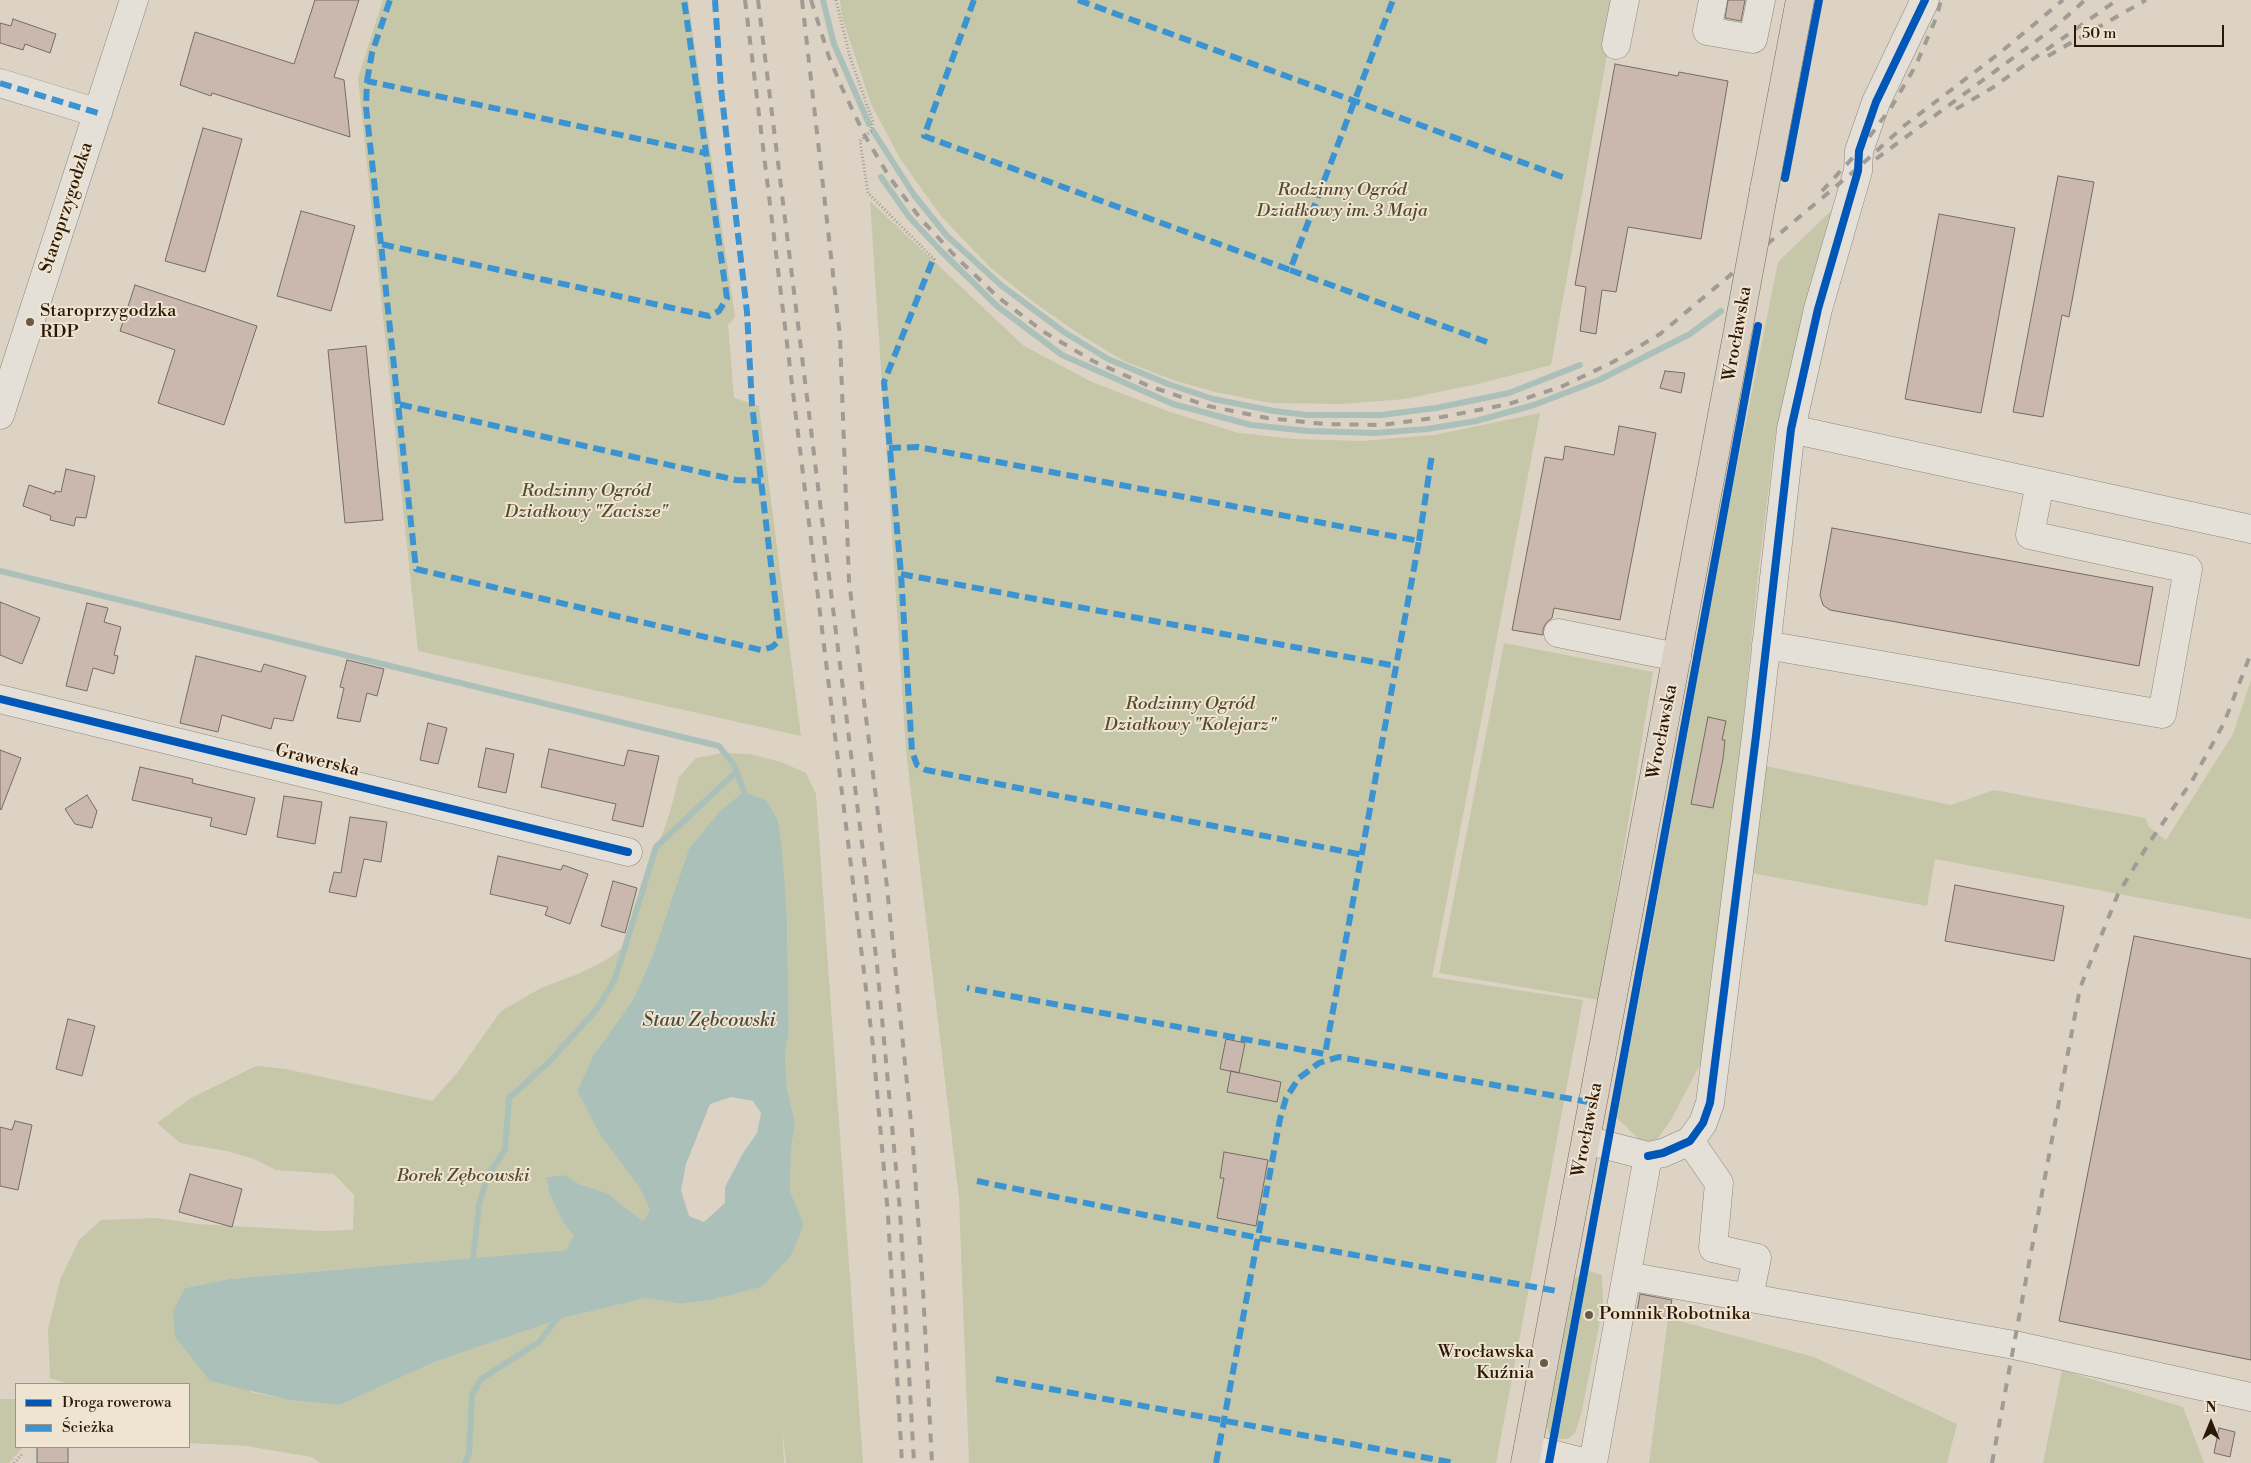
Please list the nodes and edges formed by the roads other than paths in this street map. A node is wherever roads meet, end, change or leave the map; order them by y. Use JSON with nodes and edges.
{"nodes":[{"id":1,"x":134,"y":0,"type":"edge"},
{"id":2,"x":1625,"y":0,"type":"edge"},
{"id":3,"x":1712,"y":0,"type":"edge"},
{"id":4,"x":1761,"y":0,"type":"edge"},
{"id":5,"x":1800,"y":0,"type":"edge"},
{"id":6,"x":1925,"y":0,"type":"edge"},
{"id":7,"x":1616,"y":45,"type":"dead end"},
{"id":8,"x":0,"y":83,"type":"edge"},
{"id":9,"x":98,"y":114,"type":"junction"},
{"id":10,"x":9,"y":359,"type":"edge"},
{"id":11,"x":0,"y":415,"type":"edge"},
{"id":12,"x":1790,"y":429,"type":"junction"},
{"id":13,"x":2040,"y":483,"type":"junction"},
{"id":14,"x":2251,"y":530,"type":"edge"},
{"id":15,"x":1558,"y":633,"type":"dead end"},
{"id":16,"x":1766,"y":645,"type":"junction"},
{"id":17,"x":1677,"y":657,"type":"junction"},
{"id":18,"x":0,"y":699,"type":"edge"},
{"id":19,"x":628,"y":852,"type":"dead end"},
{"id":20,"x":1586,"y":1140,"type":"junction"},
{"id":21,"x":1690,"y":1141,"type":"junction"},
{"id":22,"x":1648,"y":1156,"type":"junction"},
{"id":23,"x":1627,"y":1276,"type":"junction"},
{"id":24,"x":1749,"y":1297,"type":"junction"},
{"id":25,"x":2251,"y":1398,"type":"edge"},
{"id":26,"x":1526,"y":1456,"type":"edge"},
{"id":27,"x":1588,"y":1463,"type":"edge"},
{"id":28,"x":1592,"y":1463,"type":"edge"}],
"edges":[{"from":1,"to":9,"type":"street","name":"Staroprzygodzka"},
{"from":2,"to":7,"type":"street"},
{"from":3,"to":4,"type":"street"},
{"from":5,"to":17,"type":"main road","name":"Wrocławska","bridge":true},
{"from":6,"to":12,"type":"street"},
{"from":8,"to":9,"type":"street"},
{"from":9,"to":10,"type":"street","name":"Staroprzygodzka"},
{"from":10,"to":11,"type":"street","name":"Staroprzygodzka"},
{"from":12,"to":13,"type":"street"},
{"from":12,"to":16,"type":"street"},
{"from":13,"to":14,"type":"street"},
{"from":13,"to":16,"type":"street"},
{"from":15,"to":17,"type":"street"},
{"from":16,"to":21,"type":"street"},
{"from":17,"to":20,"type":"main road","name":"Wrocławska"},
{"from":18,"to":19,"type":"street","name":"Grawerska"},
{"from":20,"to":22,"type":"street"},
{"from":20,"to":26,"type":"main road","name":"Wrocławska"},
{"from":21,"to":22,"type":"street"},
{"from":21,"to":24,"type":"street"},
{"from":22,"to":23,"type":"street"},
{"from":23,"to":24,"type":"street"},
{"from":23,"to":28,"type":"street"},
{"from":24,"to":25,"type":"street"},
{"from":26,"to":27,"type":"street"}]}
